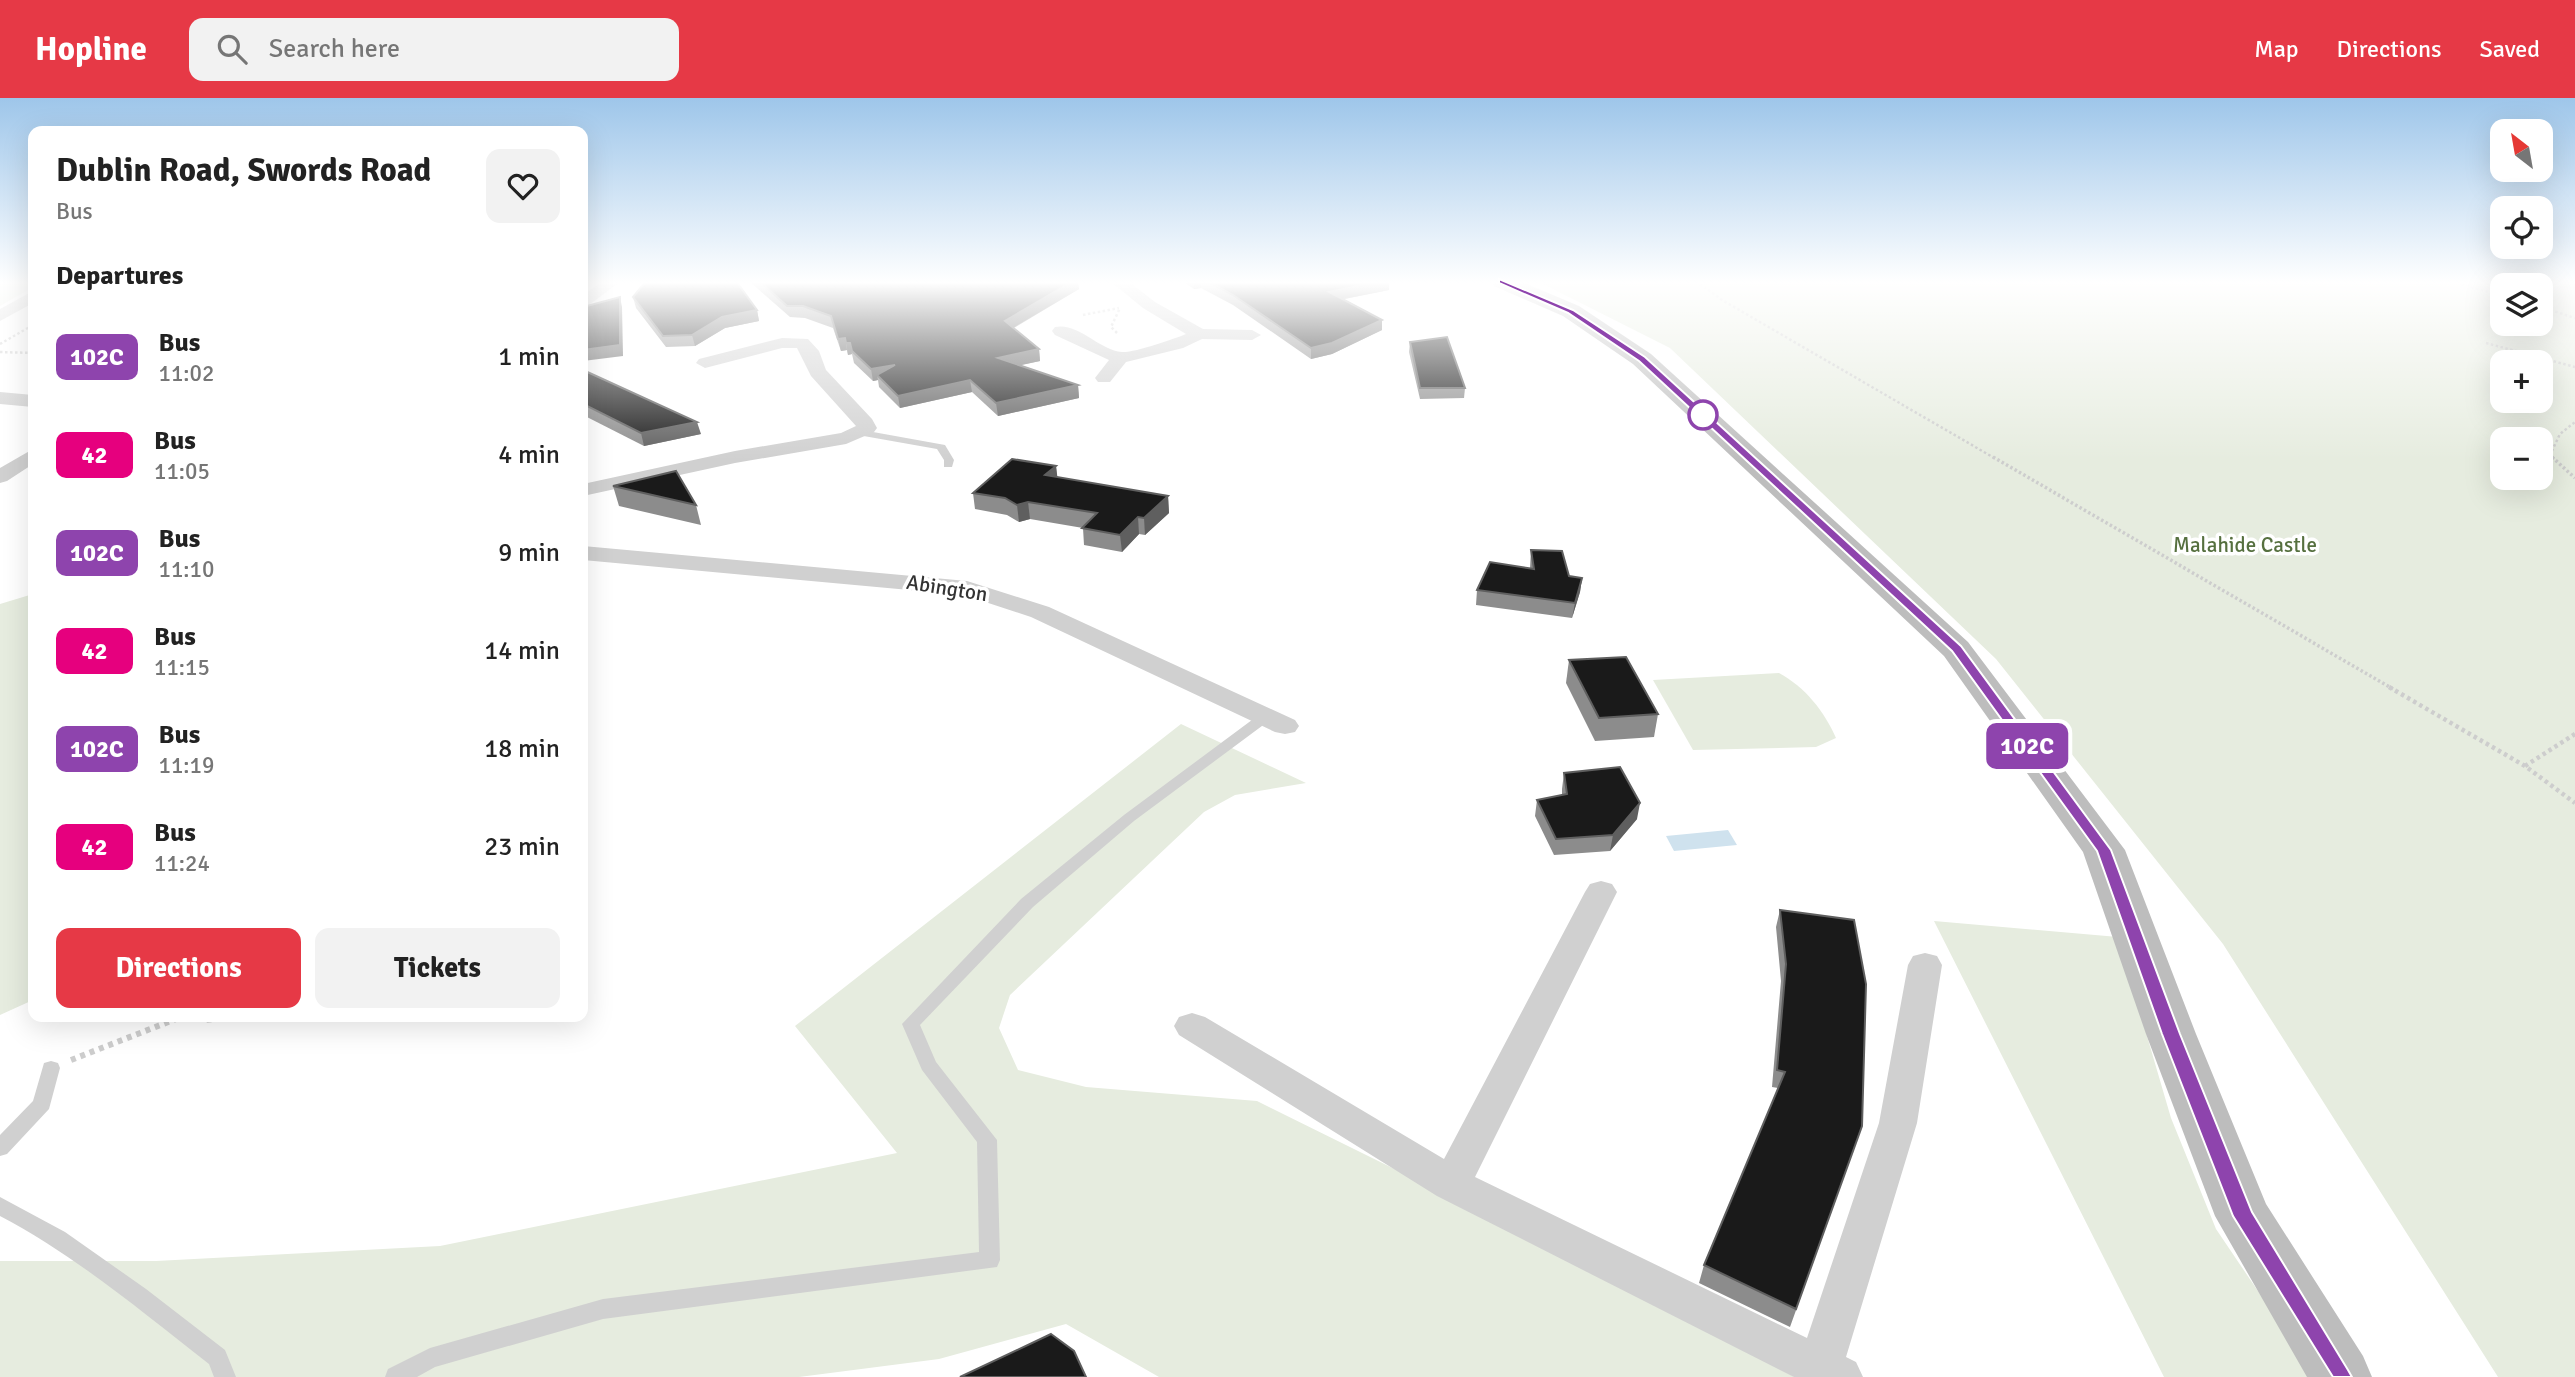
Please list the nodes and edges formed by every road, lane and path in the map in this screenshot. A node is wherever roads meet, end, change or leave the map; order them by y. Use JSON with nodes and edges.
{"nodes":[{"id":1,"x":1083,"y":341,"type":"edge"},
{"id":2,"x":1123,"y":341,"type":"edge"},
{"id":3,"x":1184,"y":341,"type":"edge"},
{"id":4,"x":1615,"y":341,"type":"edge"},
{"id":5,"x":1792,"y":341,"type":"edge"},
{"id":6,"x":2486,"y":344,"type":"dead end"},
{"id":7,"x":0,"y":352,"type":"edge"},
{"id":8,"x":28,"y":353,"type":"edge"},
{"id":9,"x":1114,"y":354,"type":"junction"},
{"id":10,"x":705,"y":363,"type":"dead end"},
{"id":11,"x":2575,"y":367,"type":"edge"},
{"id":12,"x":1104,"y":378,"type":"dead end"},
{"id":13,"x":0,"y":398,"type":"edge"},
{"id":14,"x":28,"y":401,"type":"edge"},
{"id":15,"x":2575,"y":422,"type":"edge"},
{"id":16,"x":862,"y":433,"type":"junction"},
{"id":17,"x":28,"y":458,"type":"edge"},
{"id":18,"x":948,"y":465,"type":"dead end"},
{"id":19,"x":0,"y":477,"type":"edge"},
{"id":20,"x":2575,"y":478,"type":"edge"},
{"id":21,"x":588,"y":490,"type":"edge"},
{"id":22,"x":588,"y":553,"type":"edge"},
{"id":23,"x":1275,"y":722,"type":"joint"},
{"id":24,"x":2575,"y":734,"type":"edge"},
{"id":25,"x":2525,"y":766,"type":"junction"},
{"id":26,"x":2575,"y":803,"type":"edge"},
{"id":27,"x":1601,"y":892,"type":"dead end"},
{"id":28,"x":1925,"y":965,"type":"dead end"},
{"id":29,"x":168,"y":1022,"type":"edge"},
{"id":30,"x":1192,"y":1026,"type":"dead end"},
{"id":31,"x":51,"y":1068,"type":"joint"},
{"id":32,"x":0,"y":1148,"type":"edge"},
{"id":33,"x":1451,"y":1184,"type":"junction"},
{"id":34,"x":0,"y":1206,"type":"edge"},
{"id":35,"x":1830,"y":1372,"type":"edge"},
{"id":36,"x":225,"y":1377,"type":"edge"},
{"id":37,"x":396,"y":1377,"type":"edge"},
{"id":38,"x":2341,"y":1377,"type":"edge"}],
"edges":[{"from":1,"to":9,"type":"street"},
{"from":2,"to":9,"type":"path"},
{"from":3,"to":9,"type":"street"},
{"from":4,"to":38,"type":"main road"},
{"from":5,"to":25,"type":"path"},
{"from":6,"to":11,"type":"path"},
{"from":7,"to":8,"type":"path"},
{"from":9,"to":12,"type":"street"},
{"from":10,"to":16,"type":"street"},
{"from":13,"to":14,"type":"street"},
{"from":15,"to":20,"type":"path"},
{"from":16,"to":18,"type":"lane"},
{"from":16,"to":21,"type":"street"},
{"from":17,"to":19,"type":"street"},
{"from":22,"to":23,"type":"street","name":"Abington"},
{"from":23,"to":37,"type":"lane"},
{"from":24,"to":25,"type":"path"},
{"from":25,"to":26,"type":"path"},
{"from":27,"to":33,"type":"street"},
{"from":28,"to":35,"type":"street"},
{"from":29,"to":31,"type":"path"},
{"from":30,"to":33,"type":"street"},
{"from":31,"to":32,"type":"lane"},
{"from":33,"to":35,"type":"street"},
{"from":34,"to":36,"type":"lane"}]}
